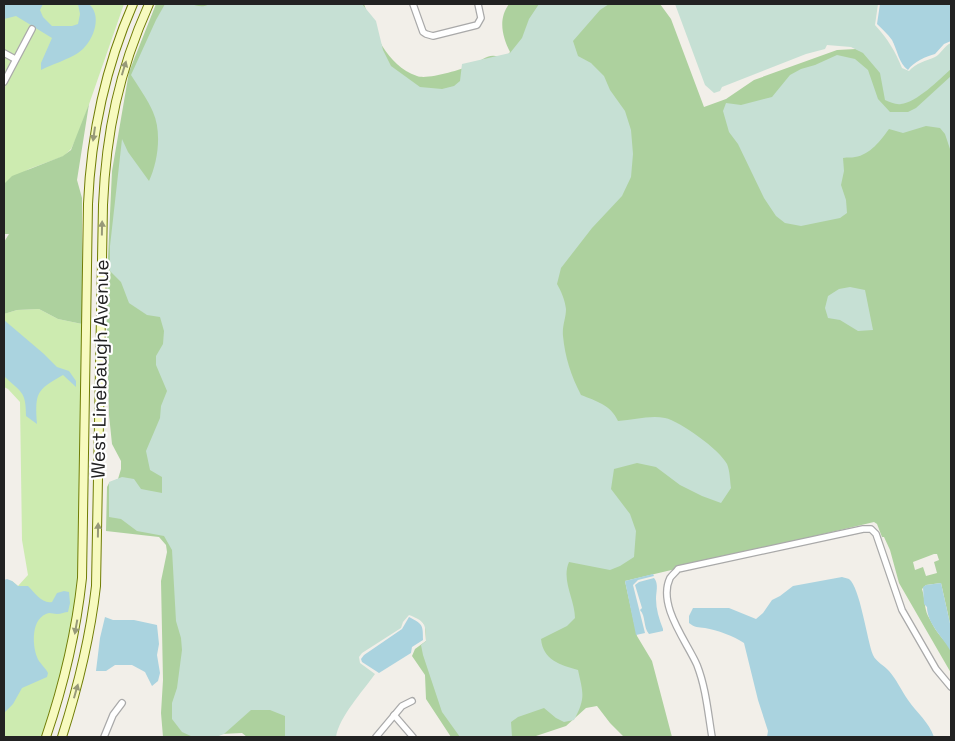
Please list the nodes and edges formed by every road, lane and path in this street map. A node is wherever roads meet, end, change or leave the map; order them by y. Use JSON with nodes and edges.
{"nodes":[{"id":1,"x":133,"y":4,"type":"edge"},
{"id":2,"x":149,"y":4,"type":"edge"},
{"id":3,"x":413,"y":4,"type":"edge"},
{"id":4,"x":478,"y":4,"type":"edge"},
{"id":5,"x":32,"y":29,"type":"dead end"},
{"id":6,"x":4,"y":53,"type":"edge"},
{"id":7,"x":15,"y":59,"type":"junction"},
{"id":8,"x":4,"y":82,"type":"edge"},
{"id":9,"x":82,"y":578,"type":"junction"},
{"id":10,"x":97,"y":579,"type":"junction"},
{"id":11,"x":951,"y":687,"type":"edge"},
{"id":12,"x":412,"y":701,"type":"dead end"},
{"id":13,"x":122,"y":704,"type":"dead end"},
{"id":14,"x":394,"y":715,"type":"junction"},
{"id":15,"x":46,"y":737,"type":"edge"},
{"id":16,"x":62,"y":737,"type":"edge"},
{"id":17,"x":104,"y":737,"type":"edge"},
{"id":18,"x":376,"y":737,"type":"edge"},
{"id":19,"x":413,"y":737,"type":"edge"},
{"id":20,"x":712,"y":737,"type":"edge"}],
"edges":[{"from":1,"to":9,"type":"main road","name":"West Linebaugh Avenue","one_way":true},
{"from":10,"to":2,"type":"main road","name":"West Linebaugh Avenue","one_way":true},
{"from":3,"to":4,"type":"street"},
{"from":5,"to":7,"type":"street"},
{"from":6,"to":7,"type":"street"},
{"from":7,"to":8,"type":"street"},
{"from":9,"to":10,"type":"main road"},
{"from":9,"to":15,"type":"main road","name":"West Linebaugh Avenue","one_way":true},
{"from":16,"to":10,"type":"main road","name":"West Linebaugh Avenue","one_way":true},
{"from":11,"to":20,"type":"street"},
{"from":12,"to":14,"type":"street"},
{"from":13,"to":17,"type":"street"},
{"from":14,"to":18,"type":"street"},
{"from":14,"to":19,"type":"street"}]}
